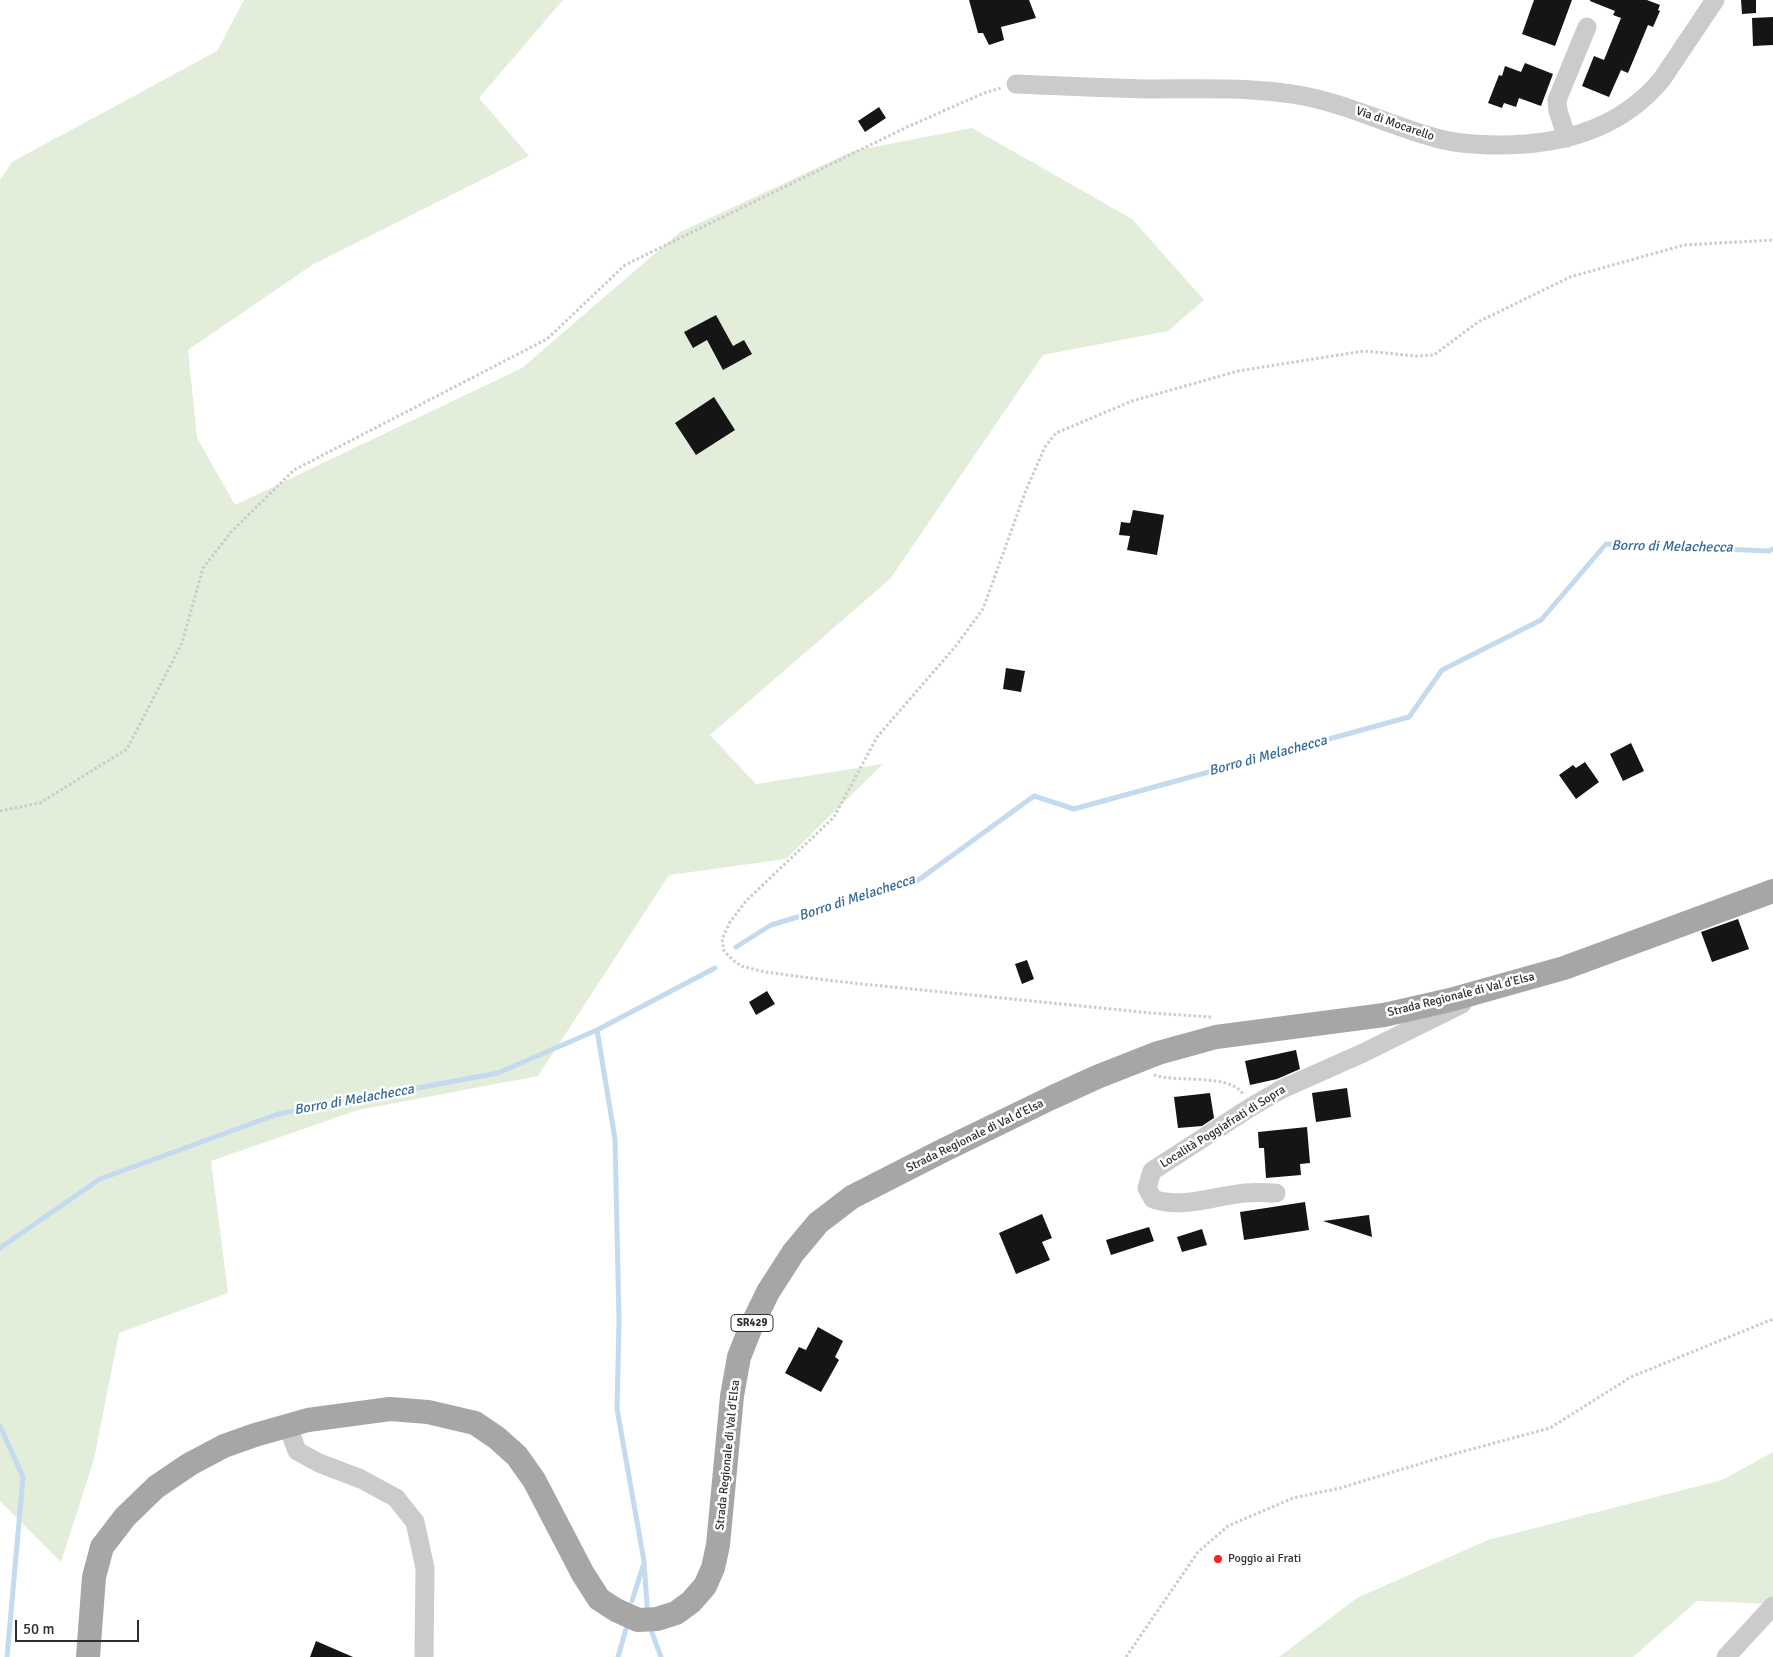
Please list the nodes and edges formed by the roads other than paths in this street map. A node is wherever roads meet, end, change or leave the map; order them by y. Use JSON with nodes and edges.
{"nodes":[{"id":1,"x":1715,"y":0,"type":"edge"},
{"id":2,"x":1587,"y":27,"type":"dead end"},
{"id":3,"x":1016,"y":84,"type":"road end"},
{"id":4,"x":1567,"y":138,"type":"junction"},
{"id":5,"x":1773,"y":891,"type":"edge"},
{"id":6,"x":1488,"y":991,"type":"junction"},
{"id":7,"x":1276,"y":1193,"type":"dead end"},
{"id":8,"x":287,"y":1424,"type":"junction"},
{"id":9,"x":1773,"y":1606,"type":"edge"},
{"id":10,"x":88,"y":1657,"type":"edge"},
{"id":11,"x":424,"y":1657,"type":"edge"},
{"id":12,"x":1726,"y":1657,"type":"edge"}],
"edges":[{"from":1,"to":4,"type":"street","name":"Via di Mocarello"},
{"from":2,"to":4,"type":"street"},
{"from":3,"to":4,"type":"street","name":"Via di Mocarello"},
{"from":5,"to":6,"type":"main road","name":"Strada Regionale di Val d'Elsa","number":"SR429"},
{"from":6,"to":7,"type":"street","name":"Località Poggiafrati di Sopra"},
{"from":6,"to":8,"type":"main road","name":"Strada Regionale di Val d'Elsa","number":"SR429"},
{"from":8,"to":10,"type":"main road","name":"Strada Regionale di Val d'Elsa","number":"SR429"},
{"from":8,"to":11,"type":"street"},
{"from":9,"to":12,"type":"street"}]}
